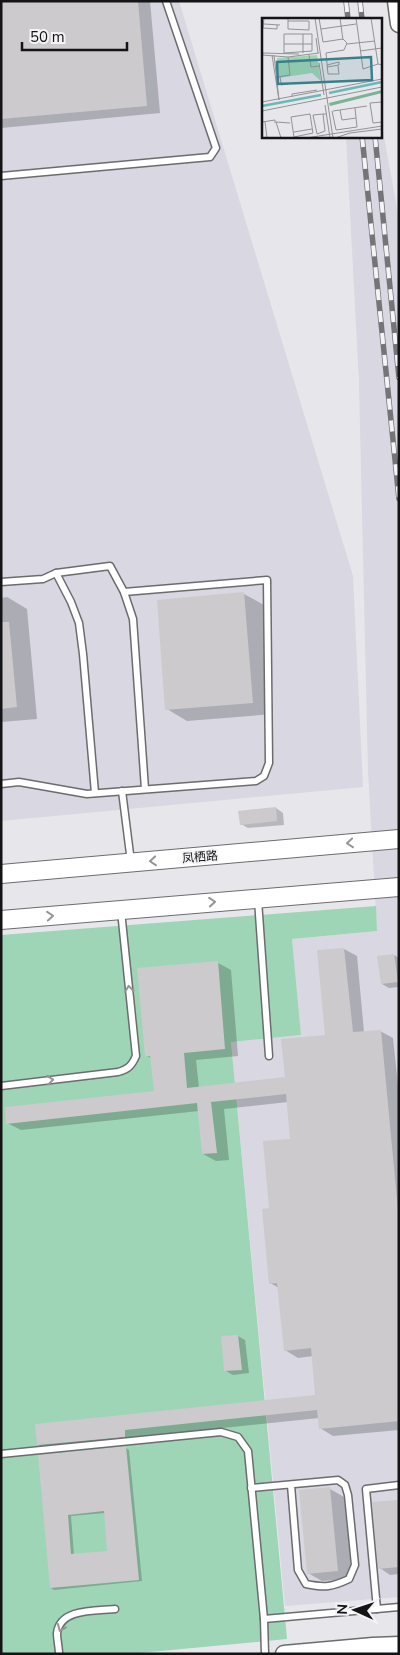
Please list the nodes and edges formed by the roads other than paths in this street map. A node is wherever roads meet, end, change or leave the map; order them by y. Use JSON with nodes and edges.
{"nodes":[{"id":1,"x":166,"y":1,"type":"edge"},
{"id":2,"x":396,"y":1,"type":"edge"},
{"id":3,"x":399,"y":24,"type":"edge"},
{"id":4,"x":1,"y":176,"type":"edge"},
{"id":5,"x":56,"y":573,"type":"junction"},
{"id":6,"x":1,"y":582,"type":"edge"},
{"id":7,"x":124,"y":592,"type":"junction"},
{"id":8,"x":1,"y":784,"type":"edge"},
{"id":9,"x":145,"y":789,"type":"junction"},
{"id":10,"x":122,"y":791,"type":"junction"},
{"id":11,"x":95,"y":793,"type":"junction"},
{"id":12,"x":399,"y":838,"type":"edge"},
{"id":13,"x":131,"y":863,"type":"junction"},
{"id":14,"x":1,"y":874,"type":"edge"},
{"id":15,"x":399,"y":886,"type":"edge"},
{"id":16,"x":258,"y":898,"type":"junction"},
{"id":17,"x":121,"y":910,"type":"junction"},
{"id":18,"x":1,"y":920,"type":"edge"},
{"id":19,"x":269,"y":1056,"type":"dead end"},
{"id":20,"x":1,"y":1086,"type":"edge"},
{"id":21,"x":1,"y":1454,"type":"edge"},
{"id":22,"x":291,"y":1485,"type":"junction"},
{"id":23,"x":399,"y":1486,"type":"edge"},
{"id":24,"x":251,"y":1488,"type":"junction"},
{"id":25,"x":399,"y":1607,"type":"edge"},
{"id":26,"x":115,"y":1609,"type":"dead end"},
{"id":27,"x":377,"y":1609,"type":"junction"},
{"id":28,"x":264,"y":1619,"type":"junction"},
{"id":29,"x":399,"y":1646,"type":"edge"},
{"id":30,"x":59,"y":1654,"type":"edge"},
{"id":31,"x":265,"y":1654,"type":"edge"},
{"id":32,"x":284,"y":1654,"type":"edge"}],
"edges":[{"from":1,"to":4,"type":"lane"},
{"from":2,"to":3,"type":"street"},
{"from":5,"to":6,"type":"lane"},
{"from":5,"to":7,"type":"lane"},
{"from":5,"to":11,"type":"lane"},
{"from":7,"to":9,"type":"lane"},
{"from":7,"to":9,"type":"lane"},
{"from":8,"to":11,"type":"lane"},
{"from":9,"to":10,"type":"lane"},
{"from":10,"to":11,"type":"lane"},
{"from":10,"to":13,"type":"lane"},
{"from":12,"to":13,"type":"main road","name":"凤栖路","one_way":true},
{"from":13,"to":14,"type":"main road","name":"凤栖路"},
{"from":15,"to":16,"type":"main road"},
{"from":17,"to":16,"type":"main road","one_way":true},
{"from":16,"to":19,"type":"lane"},
{"from":18,"to":17,"type":"main road","one_way":true},
{"from":20,"to":17,"type":"lane","one_way":true},
{"from":21,"to":24,"type":"lane"},
{"from":22,"to":22,"type":"lane"},
{"from":22,"to":24,"type":"lane"},
{"from":23,"to":27,"type":"lane"},
{"from":24,"to":28,"type":"lane"},
{"from":25,"to":27,"type":"lane"},
{"from":26,"to":30,"type":"lane","one_way":true},
{"from":27,"to":28,"type":"lane"},
{"from":28,"to":31,"type":"lane"},
{"from":29,"to":32,"type":"street"}]}
